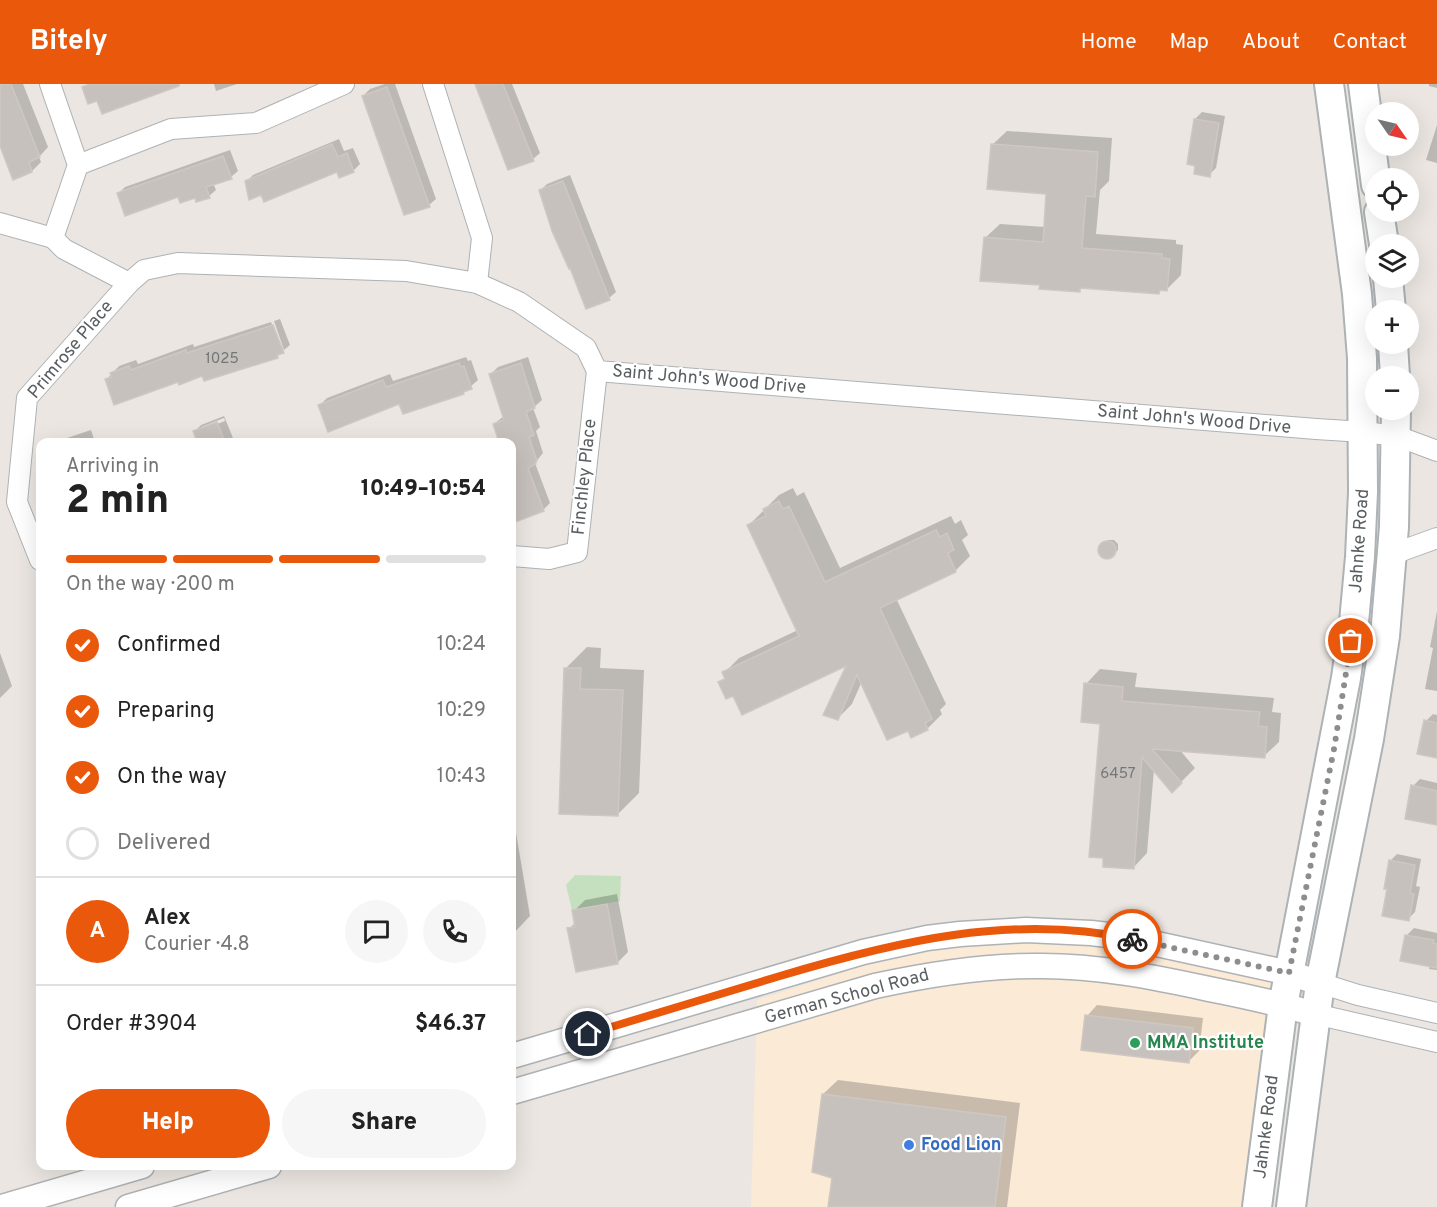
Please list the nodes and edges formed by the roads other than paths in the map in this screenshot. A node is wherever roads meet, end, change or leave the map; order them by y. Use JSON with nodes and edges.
{"nodes":[{"id":1,"x":50,"y":84,"type":"edge"},
{"id":2,"x":344,"y":84,"type":"edge"},
{"id":3,"x":433,"y":84,"type":"edge"},
{"id":4,"x":1329,"y":84,"type":"edge"},
{"id":5,"x":1363,"y":84,"type":"edge"},
{"id":6,"x":78,"y":165,"type":"junction"},
{"id":7,"x":1374,"y":168,"type":"edge"},
{"id":8,"x":0,"y":223,"type":"edge"},
{"id":9,"x":53,"y":238,"type":"junction"},
{"id":10,"x":129,"y":283,"type":"junction"},
{"id":11,"x":477,"y":283,"type":"junction"},
{"id":12,"x":597,"y":371,"type":"junction"},
{"id":13,"x":1396,"y":423,"type":"edge"},
{"id":14,"x":1364,"y":432,"type":"junction"},
{"id":15,"x":1437,"y":451,"type":"edge"},
{"id":16,"x":1437,"y":538,"type":"edge"},
{"id":17,"x":36,"y":550,"type":"edge"},
{"id":18,"x":516,"y":556,"type":"edge"},
{"id":19,"x":1392,"y":556,"type":"junction"},
{"id":20,"x":1289,"y":973,"type":"junction"},
{"id":21,"x":1320,"y":983,"type":"junction"},
{"id":22,"x":1283,"y":1005,"type":"junction"},
{"id":23,"x":1437,"y":1013,"type":"edge"},
{"id":24,"x":1315,"y":1014,"type":"junction"},
{"id":25,"x":1437,"y":1042,"type":"edge"},
{"id":26,"x":516,"y":1055,"type":"edge"},
{"id":27,"x":516,"y":1091,"type":"edge"},
{"id":28,"x":128,"y":1170,"type":"edge"},
{"id":29,"x":255,"y":1170,"type":"edge"},
{"id":30,"x":2,"y":1207,"type":"edge"},
{"id":31,"x":128,"y":1207,"type":"edge"},
{"id":32,"x":1257,"y":1207,"type":"edge"},
{"id":33,"x":1290,"y":1207,"type":"edge"}],
"edges":[{"from":1,"to":6,"type":"street"},
{"from":2,"to":6,"type":"street"},
{"from":3,"to":11,"type":"street"},
{"from":4,"to":14,"type":"main road","name":"Jahnke Road"},
{"from":5,"to":7,"type":"main road"},
{"from":6,"to":9,"type":"street"},
{"from":8,"to":9,"type":"street"},
{"from":9,"to":10,"type":"street"},
{"from":10,"to":11,"type":"street","name":"Saint John's Wood Drive"},
{"from":10,"to":17,"type":"street","name":"Primrose Place"},
{"from":11,"to":12,"type":"street","name":"Saint John's Wood Drive"},
{"from":12,"to":14,"type":"street","name":"Saint John's Wood Drive"},
{"from":12,"to":18,"type":"street","name":"Finchley Place"},
{"from":13,"to":14,"type":"street","name":"Saint John's Wood Drive"},
{"from":13,"to":15,"type":"street","name":"Saint John's Wood Drive"},
{"from":13,"to":19,"type":"main road","name":"Jahnke Road"},
{"from":14,"to":20,"type":"main road","name":"Jahnke Road"},
{"from":16,"to":19,"type":"street"},
{"from":19,"to":21,"type":"main road","name":"Jahnke Road"},
{"from":20,"to":21,"type":"street","name":"German School Road"},
{"from":20,"to":22,"type":"main road","name":"Jahnke Road"},
{"from":20,"to":26,"type":"street","name":"German School Road"},
{"from":21,"to":23,"type":"street","name":"German School Road"},
{"from":21,"to":24,"type":"main road","name":"Jahnke Road"},
{"from":22,"to":24,"type":"street","name":"German School Road"},
{"from":22,"to":27,"type":"street","name":"German School Road"},
{"from":22,"to":32,"type":"main road","name":"Jahnke Road"},
{"from":24,"to":25,"type":"street","name":"German School Road"},
{"from":24,"to":33,"type":"main road","name":"Jahnke Road"},
{"from":28,"to":30,"type":"street"},
{"from":29,"to":31,"type":"street"}]}
